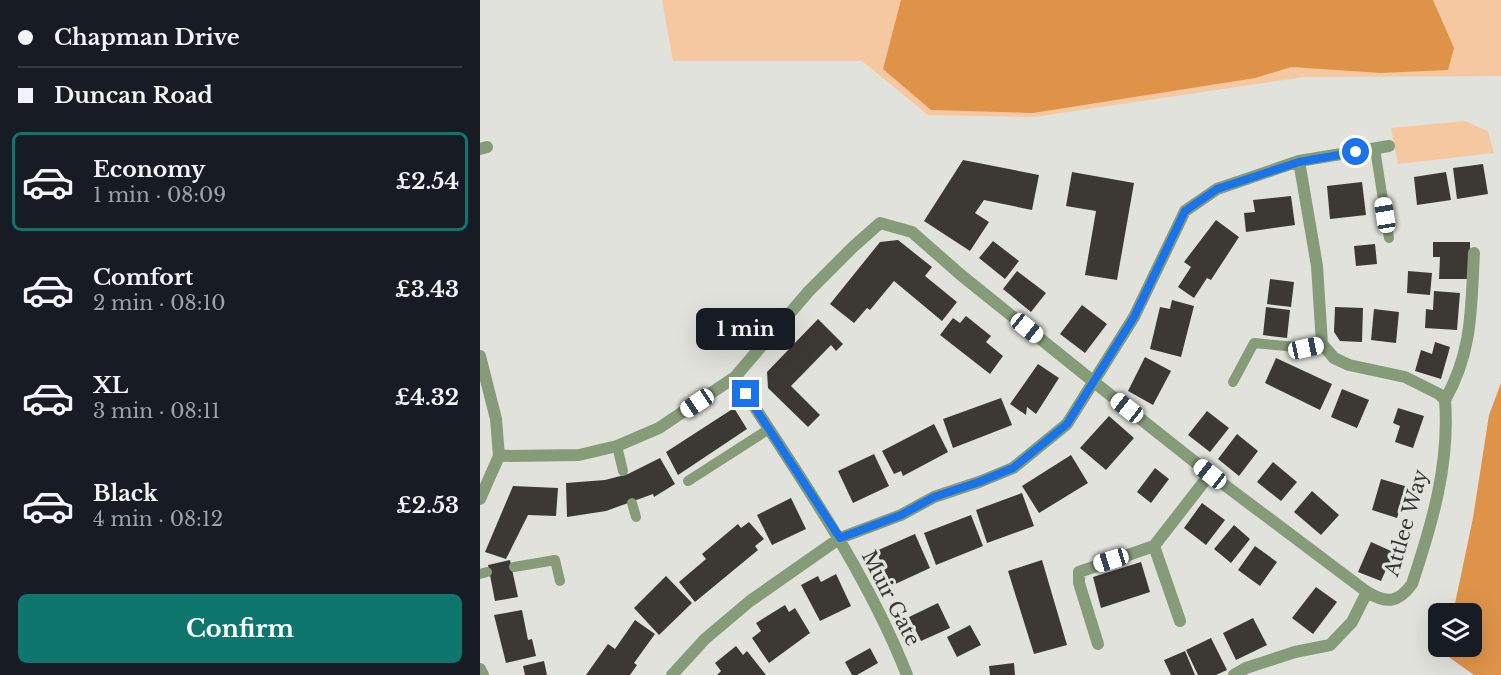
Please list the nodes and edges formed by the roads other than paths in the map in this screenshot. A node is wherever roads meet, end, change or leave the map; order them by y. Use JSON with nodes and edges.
{"nodes":[{"id":1,"x":1389,"y":146,"type":"dead end"},
{"id":2,"x":1375,"y":148,"type":"junction"},
{"id":3,"x":1299,"y":162,"type":"junction"},
{"id":4,"x":1389,"y":238,"type":"dead end"},
{"id":5,"x":1474,"y":253,"type":"dead end"},
{"id":6,"x":1322,"y":344,"type":"junction"},
{"id":7,"x":480,"y":356,"type":"edge"},
{"id":8,"x":735,"y":377,"type":"junction"},
{"id":9,"x":1094,"y":382,"type":"junction"},
{"id":10,"x":1233,"y":382,"type":"dead end"},
{"id":11,"x":1445,"y":400,"type":"junction"},
{"id":12,"x":769,"y":429,"type":"junction"},
{"id":13,"x":617,"y":446,"type":"junction"},
{"id":14,"x":499,"y":456,"type":"junction"},
{"id":15,"x":623,"y":471,"type":"dead end"},
{"id":16,"x":1210,"y":474,"type":"junction"},
{"id":17,"x":688,"y":482,"type":"dead end"},
{"id":18,"x":480,"y":499,"type":"edge"},
{"id":19,"x":632,"y":503,"type":"dead end"},
{"id":20,"x":636,"y":517,"type":"dead end"},
{"id":21,"x":840,"y":538,"type":"junction"},
{"id":22,"x":1154,"y":546,"type":"junction"},
{"id":23,"x":514,"y":567,"type":"dead end"},
{"id":24,"x":560,"y":581,"type":"dead end"},
{"id":25,"x":1367,"y":591,"type":"junction"},
{"id":26,"x":1180,"y":621,"type":"dead end"},
{"id":27,"x":1098,"y":644,"type":"dead end"},
{"id":28,"x":480,"y":669,"type":"edge"},
{"id":29,"x":483,"y":675,"type":"edge"},
{"id":30,"x":672,"y":675,"type":"edge"},
{"id":31,"x":907,"y":675,"type":"edge"},
{"id":32,"x":1234,"y":675,"type":"edge"}],
"edges":[{"from":1,"to":2,"type":"street"},
{"from":2,"to":3,"type":"street"},
{"from":2,"to":4,"type":"lane"},
{"from":3,"to":6,"type":"street"},
{"from":3,"to":9,"type":"street"},
{"from":5,"to":11,"type":"street"},
{"from":6,"to":10,"type":"lane"},
{"from":6,"to":11,"type":"street"},
{"from":7,"to":14,"type":"street"},
{"from":8,"to":9,"type":"street","name":"Attlee Way"},
{"from":8,"to":12,"type":"street","name":"Muir Gate"},
{"from":8,"to":13,"type":"street"},
{"from":9,"to":16,"type":"street","name":"Attlee Way"},
{"from":9,"to":21,"type":"street"},
{"from":11,"to":25,"type":"street","name":"Attlee Way"},
{"from":12,"to":17,"type":"lane"},
{"from":12,"to":21,"type":"street","name":"Muir Gate"},
{"from":13,"to":14,"type":"street"},
{"from":13,"to":15,"type":"lane"},
{"from":14,"to":18,"type":"street"},
{"from":16,"to":22,"type":"street"},
{"from":16,"to":25,"type":"street","name":"Attlee Way"},
{"from":19,"to":20,"type":"lane"},
{"from":21,"to":30,"type":"street"},
{"from":21,"to":31,"type":"street","name":"Muir Gate"},
{"from":22,"to":26,"type":"street"},
{"from":22,"to":27,"type":"street"},
{"from":23,"to":24,"type":"lane"},
{"from":25,"to":32,"type":"street"},
{"from":28,"to":29,"type":"street"}]}
